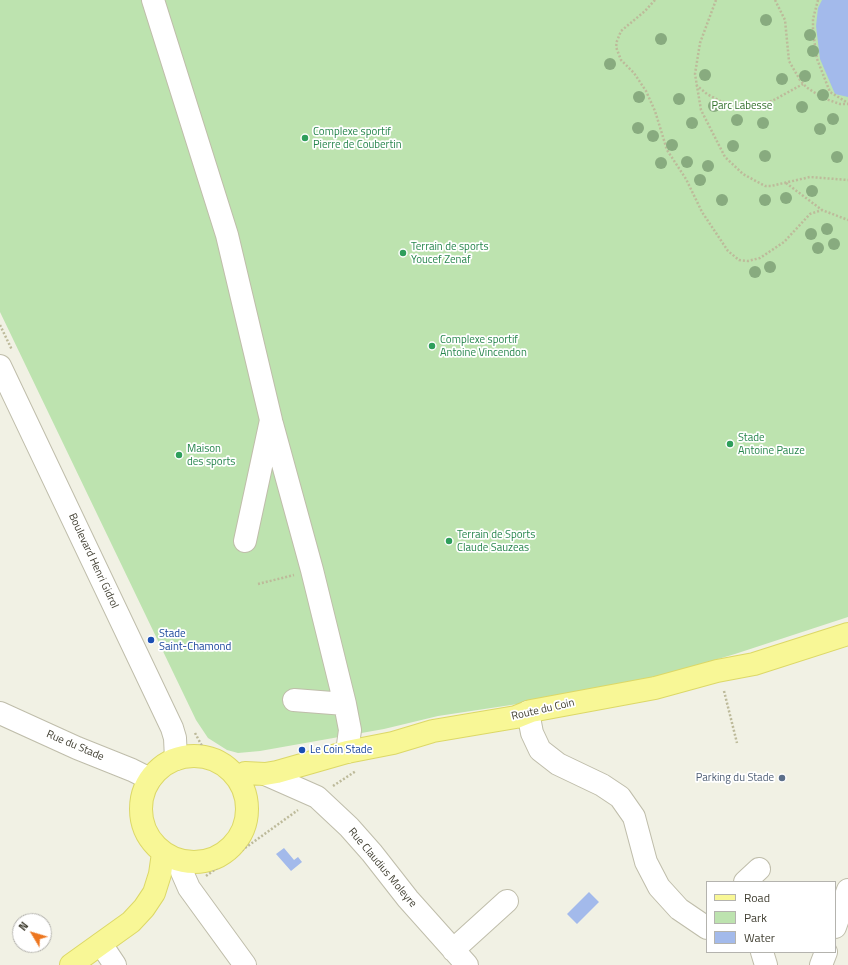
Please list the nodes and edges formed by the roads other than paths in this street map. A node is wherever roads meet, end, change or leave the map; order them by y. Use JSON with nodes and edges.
{"nodes":[{"id":1,"x":153,"y":0,"type":"edge"},
{"id":2,"x":0,"y":366,"type":"edge"},
{"id":3,"x":271,"y":420,"type":"junction"},
{"id":4,"x":245,"y":541,"type":"dead end"},
{"id":5,"x":848,"y":634,"type":"edge"},
{"id":6,"x":294,"y":700,"type":"dead end"},
{"id":7,"x":345,"y":704,"type":"junction"},
{"id":8,"x":528,"y":712,"type":"junction"},
{"id":9,"x":0,"y":713,"type":"edge"},
{"id":10,"x":347,"y":752,"type":"junction"},
{"id":11,"x":176,"y":759,"type":"junction"},
{"id":12,"x":265,"y":774,"type":"junction"},
{"id":13,"x":238,"y":778,"type":"junction"},
{"id":14,"x":150,"y":779,"type":"junction"},
{"id":15,"x":172,"y":857,"type":"junction"},
{"id":16,"x":848,"y":890,"type":"edge"},
{"id":17,"x":507,"y":901,"type":"dead end"},
{"id":18,"x":836,"y":924,"type":"edge"},
{"id":19,"x":706,"y":927,"type":"edge"},
{"id":20,"x":101,"y":944,"type":"junction"},
{"id":21,"x":762,"y":953,"type":"edge"},
{"id":22,"x":826,"y":953,"type":"edge"},
{"id":23,"x":460,"y":957,"type":"edge"},
{"id":24,"x":71,"y":965,"type":"edge"},
{"id":25,"x":115,"y":965,"type":"edge"},
{"id":26,"x":245,"y":965,"type":"edge"},
{"id":27,"x":766,"y":965,"type":"edge"},
{"id":28,"x":821,"y":965,"type":"edge"}],
"edges":[{"from":1,"to":3,"type":"street"},
{"from":2,"to":11,"type":"street","name":"Boulevard Henri Gidrol"},
{"from":3,"to":4,"type":"street"},
{"from":3,"to":7,"type":"street"},
{"from":5,"to":8,"type":"main road","name":"Route du Coin"},
{"from":6,"to":7,"type":"street"},
{"from":7,"to":10,"type":"street"},
{"from":8,"to":10,"type":"main road","name":"Route du Coin"},
{"from":8,"to":19,"type":"street"},
{"from":9,"to":14,"type":"street","name":"Rue du Stade"},
{"from":10,"to":12,"type":"main road","name":"Route du Coin"},
{"from":11,"to":13,"type":"main road"},
{"from":11,"to":14,"type":"main road"},
{"from":12,"to":13,"type":"main road","name":"Route du Coin"},
{"from":12,"to":23,"type":"street","name":"Rue Claudius Moleyre"},
{"from":13,"to":15,"type":"main road"},
{"from":14,"to":15,"type":"main road"},
{"from":15,"to":20,"type":"main road"},
{"from":15,"to":26,"type":"street"},
{"from":16,"to":18,"type":"street"},
{"from":17,"to":23,"type":"street"},
{"from":20,"to":24,"type":"main road"},
{"from":20,"to":25,"type":"street"},
{"from":21,"to":27,"type":"street"},
{"from":22,"to":28,"type":"street"}]}
